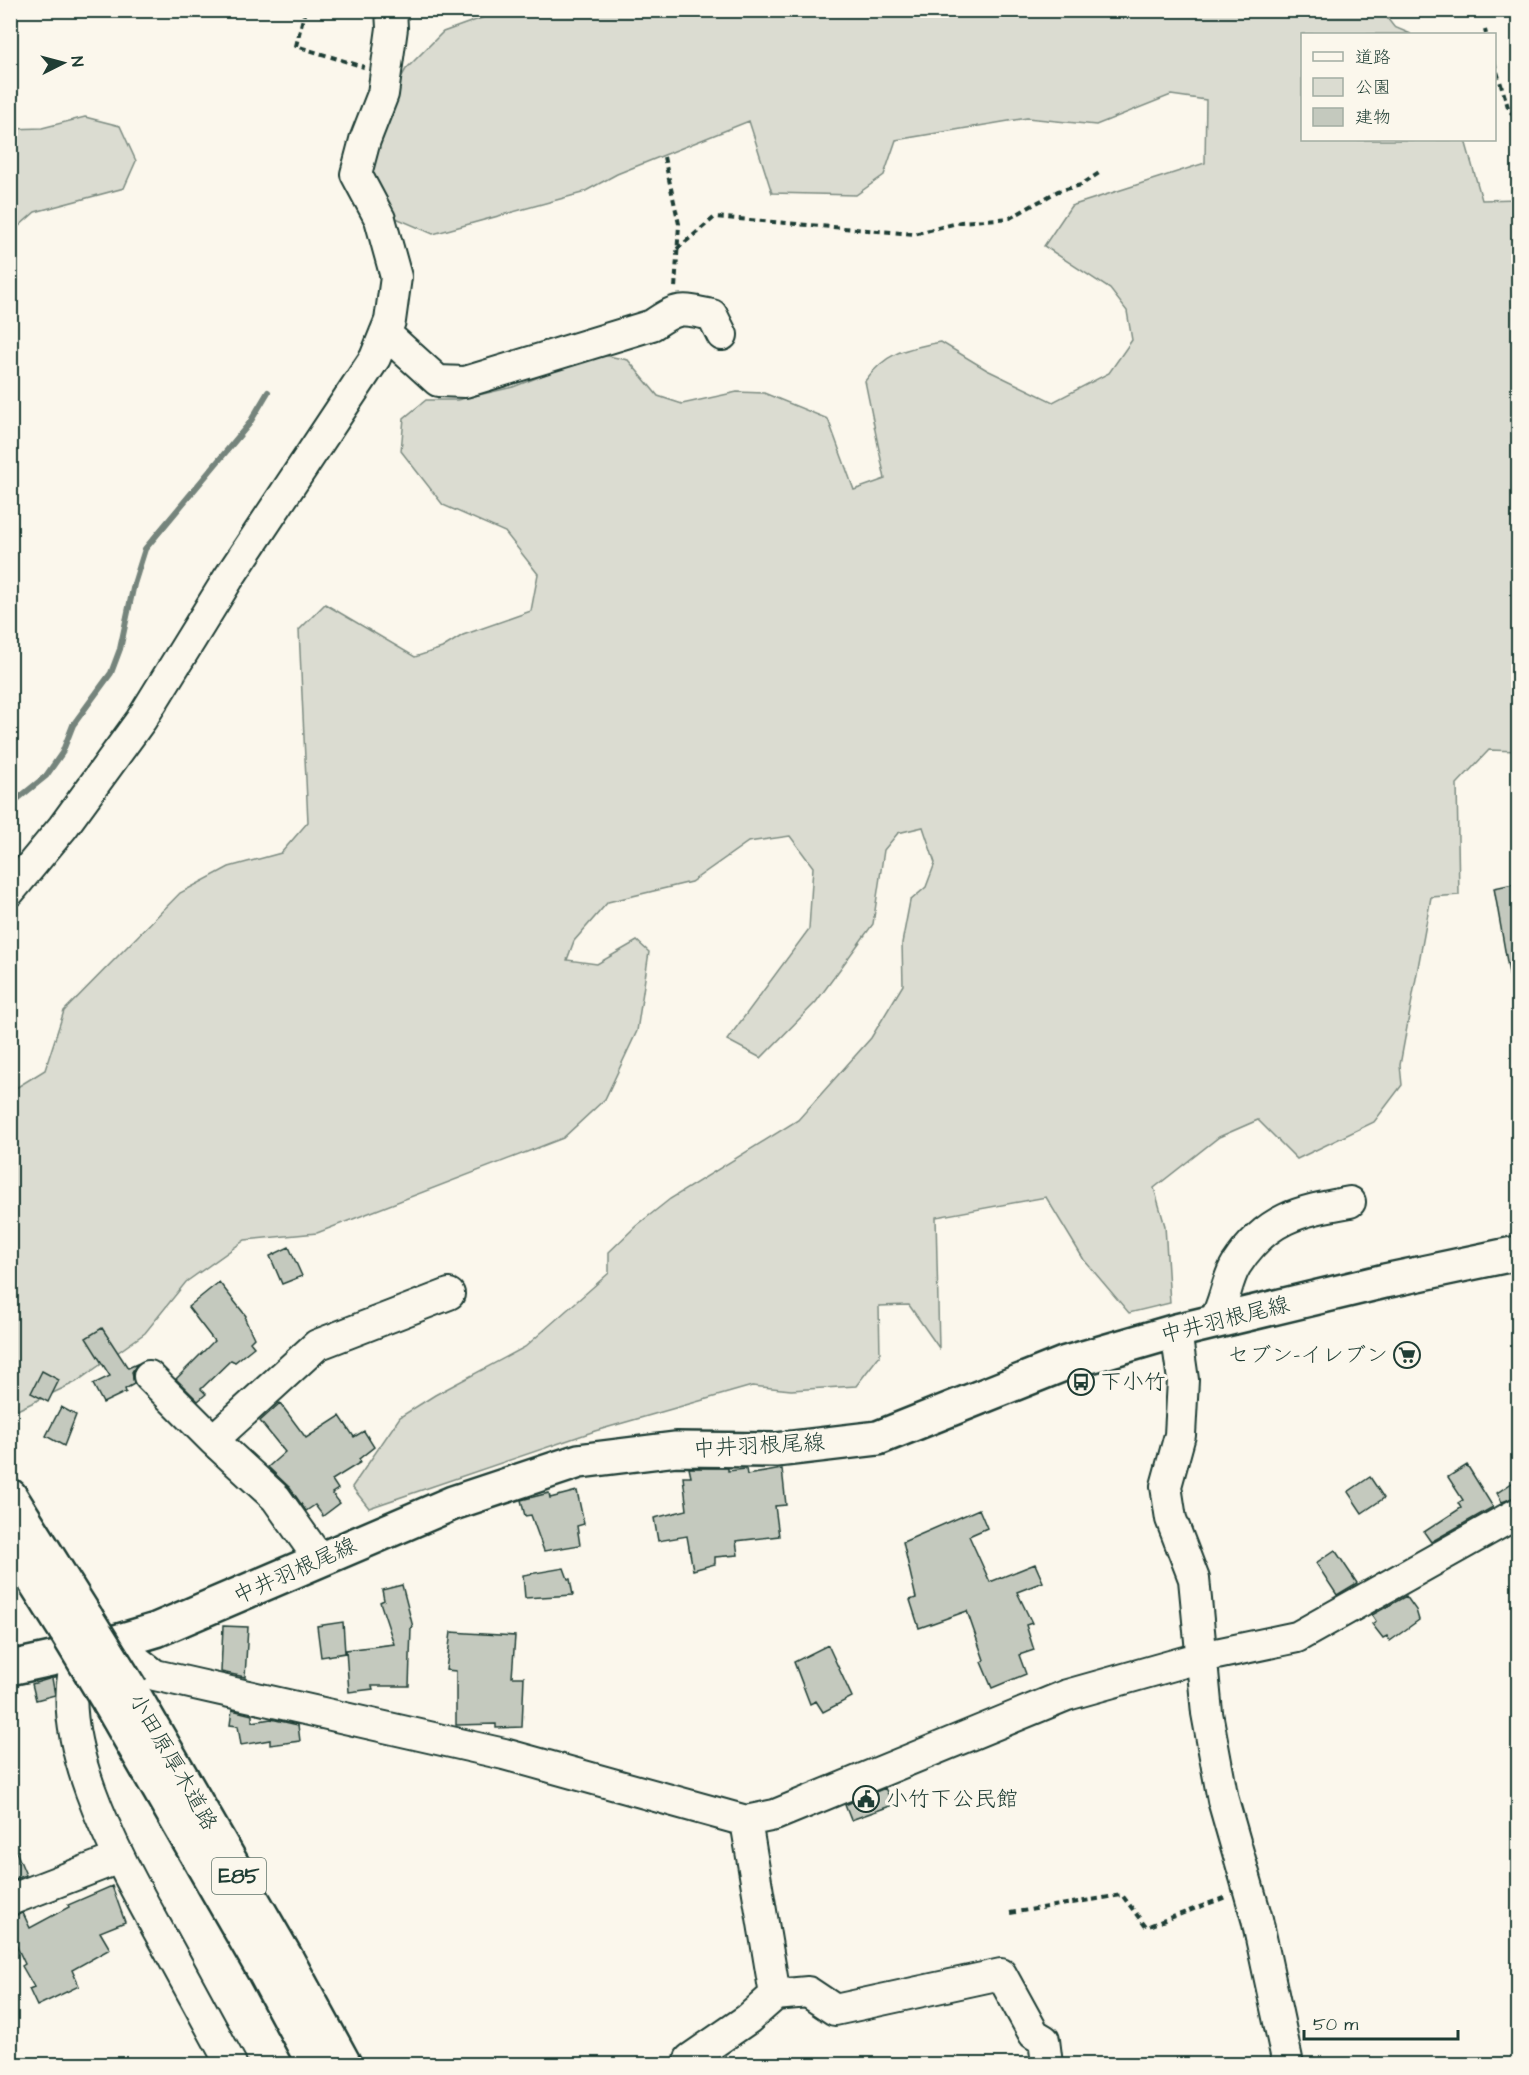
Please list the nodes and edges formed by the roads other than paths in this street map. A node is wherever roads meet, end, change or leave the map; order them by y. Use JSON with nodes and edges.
{"nodes":[{"id":1,"x":391,"y":10,"type":"edge"},
{"id":2,"x":386,"y":333,"type":"junction"},
{"id":3,"x":722,"y":335,"type":"dead end"},
{"id":4,"x":10,"y":891,"type":"edge"},
{"id":5,"x":1350,"y":1202,"type":"dead end"},
{"id":6,"x":1518,"y":1253,"type":"edge"},
{"id":7,"x":449,"y":1294,"type":"dead end"},
{"id":8,"x":1214,"y":1322,"type":"junction"},
{"id":9,"x":1176,"y":1331,"type":"junction"},
{"id":10,"x":149,"y":1376,"type":"dead end"},
{"id":11,"x":213,"y":1440,"type":"junction"},
{"id":12,"x":10,"y":1496,"type":"edge"},
{"id":13,"x":1518,"y":1513,"type":"edge"},
{"id":14,"x":10,"y":1542,"type":"edge"},
{"id":15,"x":320,"y":1560,"type":"junction"},
{"id":16,"x":77,"y":1634,"type":"junction"},
{"id":17,"x":114,"y":1643,"type":"junction"},
{"id":18,"x":1202,"y":1657,"type":"junction"},
{"id":19,"x":10,"y":1668,"type":"edge"},
{"id":20,"x":120,"y":1696,"type":"junction"},
{"id":21,"x":746,"y":1821,"type":"junction"},
{"id":22,"x":119,"y":1858,"type":"junction"},
{"id":23,"x":10,"y":1900,"type":"edge"},
{"id":24,"x":775,"y":1995,"type":"junction"},
{"id":25,"x":231,"y":2064,"type":"edge"},
{"id":26,"x":314,"y":2064,"type":"edge"},
{"id":27,"x":344,"y":2064,"type":"edge"},
{"id":28,"x":689,"y":2064,"type":"edge"},
{"id":29,"x":1047,"y":2064,"type":"edge"},
{"id":30,"x":1288,"y":2064,"type":"edge"}],
"edges":[{"from":1,"to":2,"type":"street"},
{"from":2,"to":3,"type":"street"},
{"from":2,"to":4,"type":"street"},
{"from":5,"to":8,"type":"street"},
{"from":6,"to":8,"type":"main road","name":"中井羽根尾線"},
{"from":7,"to":11,"type":"street"},
{"from":8,"to":9,"type":"main road","name":"中井羽根尾線"},
{"from":9,"to":15,"type":"main road","name":"中井羽根尾線"},
{"from":9,"to":18,"type":"street"},
{"from":10,"to":11,"type":"street"},
{"from":11,"to":15,"type":"street"},
{"from":12,"to":16,"type":"main road","name":"小田原厚木道路","number":"E85"},
{"from":13,"to":18,"type":"street"},
{"from":14,"to":16,"type":"main road","name":"小田原厚木道路","number":"E85"},
{"from":15,"to":17,"type":"main road","name":"中井羽根尾線"},
{"from":16,"to":17,"type":"main road","name":"中井羽根尾線"},
{"from":16,"to":19,"type":"main road","name":"中井羽根尾線"},
{"from":16,"to":20,"type":"main road","name":"小田原厚木道路","number":"E85","bridge":true},
{"from":16,"to":22,"type":"street"},
{"from":17,"to":21,"type":"street"},
{"from":18,"to":21,"type":"street"},
{"from":18,"to":30,"type":"street"},
{"from":20,"to":26,"type":"main road","name":"小田原厚木道路","number":"E85"},
{"from":20,"to":27,"type":"main road","name":"小田原厚木道路","number":"E85"},
{"from":21,"to":24,"type":"street"},
{"from":22,"to":23,"type":"street"},
{"from":22,"to":25,"type":"street"},
{"from":24,"to":28,"type":"street"},
{"from":24,"to":29,"type":"street"}]}
